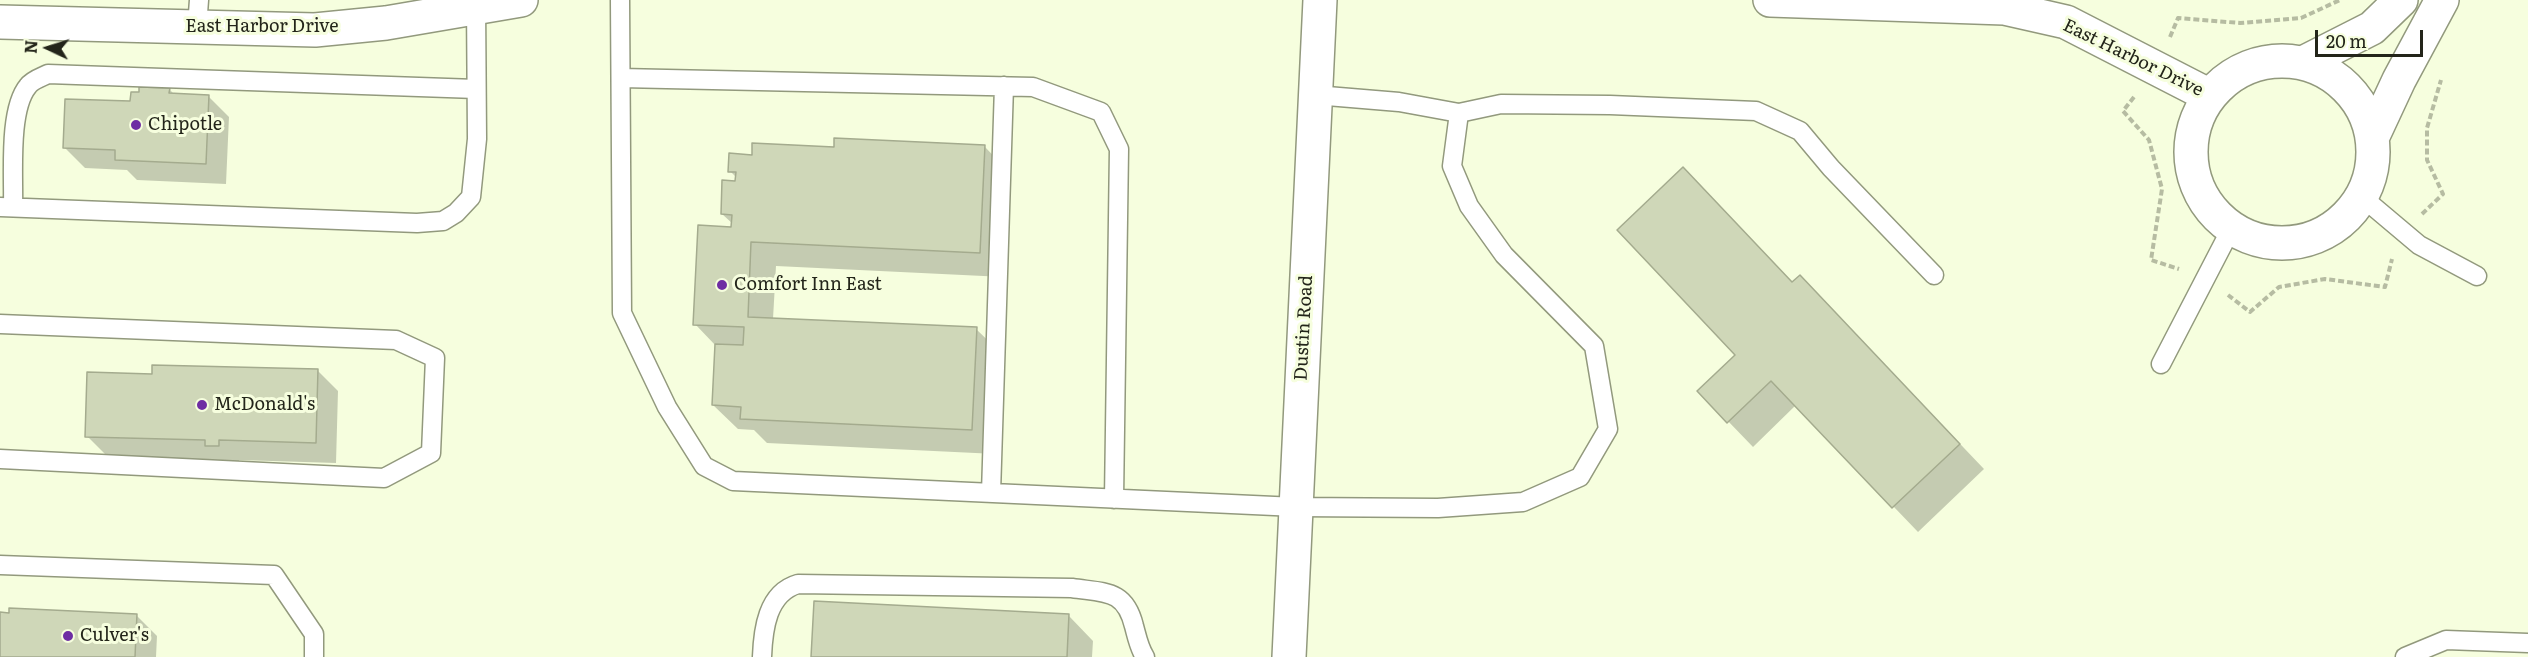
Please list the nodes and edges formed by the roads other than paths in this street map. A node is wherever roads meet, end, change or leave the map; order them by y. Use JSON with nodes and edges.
{"nodes":[{"id":1,"x":521,"y":0,"type":"edge"},
{"id":2,"x":620,"y":0,"type":"edge"},
{"id":3,"x":1320,"y":0,"type":"edge"},
{"id":4,"x":1770,"y":0,"type":"edge"},
{"id":5,"x":2401,"y":0,"type":"edge"},
{"id":6,"x":2442,"y":0,"type":"edge"},
{"id":7,"x":476,"y":4,"type":"edge"},
{"id":8,"x":2004,"y":4,"type":"edge"},
{"id":9,"x":198,"y":14,"type":"edge"},
{"id":10,"x":0,"y":22,"type":"edge"},
{"id":11,"x":2305,"y":62,"type":"junction"},
{"id":12,"x":621,"y":78,"type":"junction"},
{"id":13,"x":1004,"y":86,"type":"junction"},
{"id":14,"x":476,"y":89,"type":"junction"},
{"id":15,"x":1315,"y":95,"type":"junction"},
{"id":16,"x":2210,"y":96,"type":"junction"},
{"id":17,"x":1459,"y":113,"type":"junction"},
{"id":18,"x":2373,"y":138,"type":"junction"},
{"id":19,"x":2362,"y":197,"type":"junction"},
{"id":20,"x":6,"y":207,"type":"edge"},
{"id":21,"x":2231,"y":229,"type":"junction"},
{"id":22,"x":1934,"y":274,"type":"dead end"},
{"id":23,"x":2477,"y":276,"type":"dead end"},
{"id":24,"x":0,"y":324,"type":"edge"},
{"id":25,"x":2161,"y":364,"type":"dead end"},
{"id":26,"x":0,"y":459,"type":"edge"},
{"id":27,"x":992,"y":493,"type":"junction"},
{"id":28,"x":1114,"y":499,"type":"junction"},
{"id":29,"x":1296,"y":507,"type":"junction"},
{"id":30,"x":0,"y":565,"type":"edge"},
{"id":31,"x":2528,"y":643,"type":"edge"},
{"id":32,"x":314,"y":657,"type":"edge"},
{"id":33,"x":762,"y":657,"type":"edge"},
{"id":34,"x":1145,"y":657,"type":"edge"},
{"id":35,"x":1289,"y":657,"type":"edge"},
{"id":36,"x":2405,"y":657,"type":"edge"}],
"edges":[{"from":1,"to":7,"type":"street","name":"East Harbor Drive"},
{"from":2,"to":12,"type":"lane"},
{"from":3,"to":15,"type":"street","name":"Dustin Road"},
{"from":4,"to":8,"type":"street","name":"East Harbor Drive"},
{"from":5,"to":11,"type":"street"},
{"from":6,"to":18,"type":"street"},
{"from":7,"to":9,"type":"street","name":"East Harbor Drive"},
{"from":7,"to":14,"type":"lane"},
{"from":8,"to":16,"type":"street","name":"East Harbor Drive"},
{"from":9,"to":10,"type":"street","name":"East Harbor Drive"},
{"from":11,"to":16,"type":"street"},
{"from":11,"to":18,"type":"street"},
{"from":12,"to":13,"type":"lane"},
{"from":12,"to":27,"type":"lane"},
{"from":13,"to":27,"type":"lane"},
{"from":13,"to":28,"type":"lane"},
{"from":14,"to":20,"type":"lane"},
{"from":14,"to":20,"type":"lane"},
{"from":15,"to":17,"type":"lane"},
{"from":15,"to":29,"type":"street","name":"Dustin Road"},
{"from":16,"to":21,"type":"street"},
{"from":17,"to":22,"type":"lane"},
{"from":17,"to":29,"type":"lane"},
{"from":18,"to":19,"type":"street"},
{"from":19,"to":21,"type":"street"},
{"from":19,"to":23,"type":"lane"},
{"from":21,"to":25,"type":"lane"},
{"from":24,"to":26,"type":"lane"},
{"from":27,"to":28,"type":"lane"},
{"from":28,"to":29,"type":"lane"},
{"from":29,"to":35,"type":"street","name":"Dustin Road"},
{"from":30,"to":32,"type":"lane"},
{"from":31,"to":36,"type":"lane"},
{"from":33,"to":34,"type":"lane"}]}
